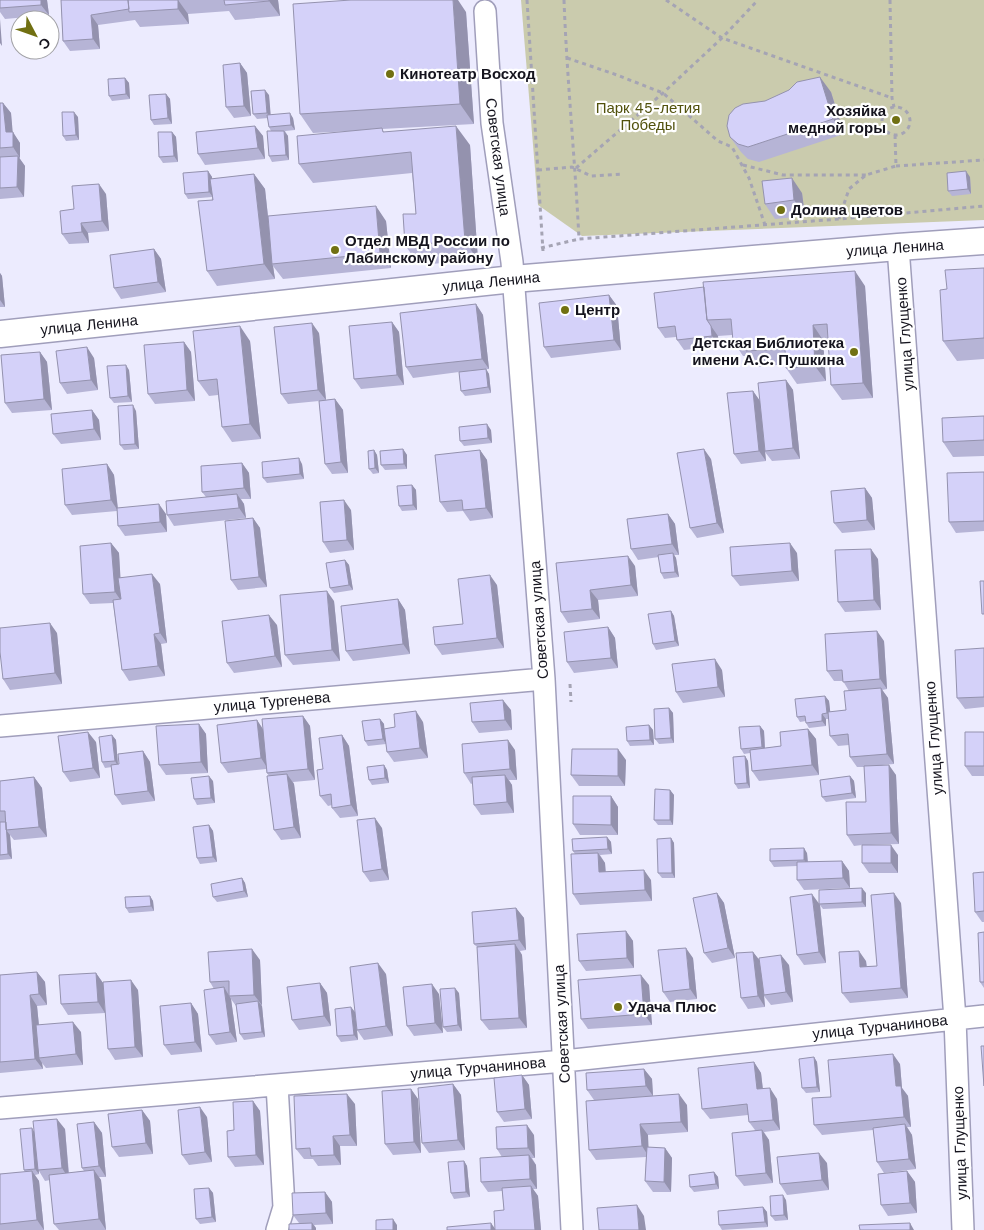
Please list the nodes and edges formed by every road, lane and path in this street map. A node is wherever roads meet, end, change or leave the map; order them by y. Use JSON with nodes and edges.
{"nodes":[{"id":1,"x":528,"y":0,"type":"edge"},
{"id":2,"x":564,"y":0,"type":"edge"},
{"id":3,"x":666,"y":0,"type":"edge"},
{"id":4,"x":758,"y":0,"type":"edge"},
{"id":5,"x":890,"y":0,"type":"edge"},
{"id":6,"x":485,"y":11,"type":"dead end"},
{"id":7,"x":722,"y":38,"type":"junction"},
{"id":8,"x":566,"y":58,"type":"junction"},
{"id":9,"x":663,"y":93,"type":"junction"},
{"id":10,"x":892,"y":98,"type":"junction"},
{"id":11,"x":894,"y":107,"type":"junction"},
{"id":12,"x":895,"y":135,"type":"junction"},
{"id":13,"x":984,"y":160,"type":"edge"},
{"id":14,"x":742,"y":165,"type":"junction"},
{"id":15,"x":896,"y":166,"type":"junction"},
{"id":16,"x":576,"y":168,"type":"junction"},
{"id":17,"x":538,"y":170,"type":"junction"},
{"id":18,"x":622,"y":174,"type":"dead end"},
{"id":19,"x":866,"y":175,"type":"junction"},
{"id":20,"x":984,"y":206,"type":"edge"},
{"id":21,"x":839,"y":219,"type":"junction"},
{"id":22,"x":764,"y":224,"type":"junction"},
{"id":23,"x":984,"y":241,"type":"edge"},
{"id":24,"x":898,"y":247,"type":"junction"},
{"id":25,"x":542,"y":277,"type":"junction"},
{"id":26,"x":514,"y":279,"type":"junction"},
{"id":27,"x":0,"y":334,"type":"edge"},
{"id":28,"x":544,"y":679,"type":"junction"},
{"id":29,"x":570,"y":682,"type":"dead end"},
{"id":30,"x":571,"y":702,"type":"dead end"},
{"id":31,"x":0,"y":726,"type":"edge"},
{"id":32,"x":984,"y":1016,"type":"edge"},
{"id":33,"x":955,"y":1019,"type":"junction"},
{"id":34,"x":564,"y":1061,"type":"junction"},
{"id":35,"x":278,"y":1085,"type":"junction"},
{"id":36,"x":0,"y":1108,"type":"edge"},
{"id":37,"x":278,"y":1230,"type":"edge"},
{"id":38,"x":572,"y":1230,"type":"edge"},
{"id":39,"x":963,"y":1230,"type":"edge"}],
"edges":[{"from":1,"to":17,"type":"path"},
{"from":2,"to":8,"type":"path"},
{"from":3,"to":7,"type":"path"},
{"from":4,"to":7,"type":"path"},
{"from":5,"to":10,"type":"path"},
{"from":6,"to":26,"type":"street","name":"Советская улица"},
{"from":7,"to":9,"type":"path"},
{"from":7,"to":10,"type":"path"},
{"from":8,"to":9,"type":"path"},
{"from":8,"to":16,"type":"path"},
{"from":9,"to":14,"type":"path"},
{"from":9,"to":16,"type":"path"},
{"from":10,"to":11,"type":"path"},
{"from":11,"to":12,"type":"path"},
{"from":11,"to":12,"type":"path"},
{"from":12,"to":15,"type":"path"},
{"from":13,"to":15,"type":"path"},
{"from":14,"to":19,"type":"path"},
{"from":14,"to":22,"type":"path"},
{"from":15,"to":19,"type":"path"},
{"from":16,"to":17,"type":"path"},
{"from":16,"to":18,"type":"path"},
{"from":16,"to":22,"type":"path"},
{"from":17,"to":25,"type":"path"},
{"from":19,"to":21,"type":"path"},
{"from":20,"to":21,"type":"path"},
{"from":21,"to":22,"type":"path"},
{"from":23,"to":24,"type":"street","name":"улица Ленина"},
{"from":24,"to":25,"type":"street","name":"улица Ленина"},
{"from":24,"to":33,"type":"street","name":"улица Глущенко"},
{"from":25,"to":26,"type":"street","name":"улица Ленина"},
{"from":26,"to":27,"type":"street","name":"улица Ленина"},
{"from":26,"to":28,"type":"street","name":"Советская улица"},
{"from":28,"to":31,"type":"street","name":"улица Тургенева"},
{"from":28,"to":34,"type":"street","name":"Советская улица"},
{"from":29,"to":30,"type":"path"},
{"from":32,"to":33,"type":"street","name":"улица Турчанинова"},
{"from":33,"to":34,"type":"street","name":"улица Турчанинова"},
{"from":33,"to":39,"type":"street","name":"улица Глущенко"},
{"from":34,"to":35,"type":"street","name":"улица Турчанинова"},
{"from":34,"to":38,"type":"street","name":"Советская улица"},
{"from":35,"to":36,"type":"street","name":"улица Турчанинова"},
{"from":35,"to":37,"type":"street"}]}
